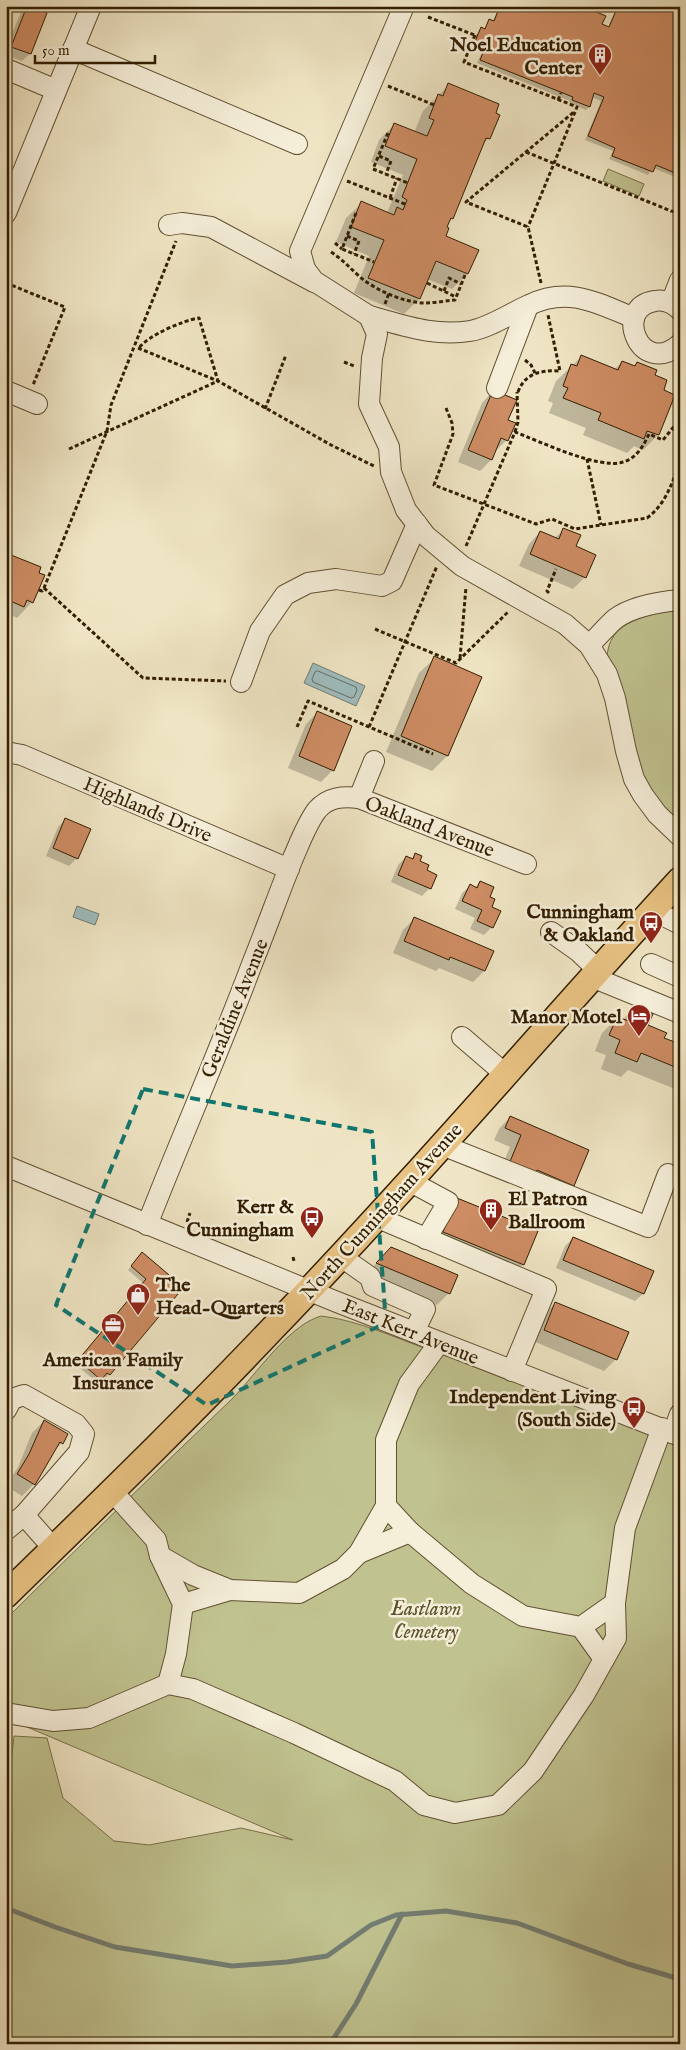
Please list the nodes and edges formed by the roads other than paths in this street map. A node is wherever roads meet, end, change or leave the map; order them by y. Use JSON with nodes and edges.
{"nodes":[{"id":1,"x":91,"y":6,"type":"edge"},
{"id":2,"x":404,"y":6,"type":"edge"},
{"id":3,"x":73,"y":49,"type":"junction"},
{"id":4,"x":6,"y":69,"type":"edge"},
{"id":5,"x":56,"y":90,"type":"junction"},
{"id":6,"x":297,"y":144,"type":"dead end"},
{"id":7,"x":6,"y":213,"type":"edge"},
{"id":8,"x":173,"y":232,"type":"road end"},
{"id":9,"x":680,"y":280,"type":"edge"},
{"id":10,"x":318,"y":284,"type":"junction"},
{"id":11,"x":537,"y":306,"type":"junction"},
{"id":12,"x":675,"y":307,"type":"edge"},
{"id":13,"x":369,"y":316,"type":"junction"},
{"id":14,"x":634,"y":318,"type":"junction"},
{"id":15,"x":680,"y":344,"type":"edge"},
{"id":16,"x":497,"y":387,"type":"road end"},
{"id":17,"x":6,"y":391,"type":"edge"},
{"id":18,"x":32,"y":402,"type":"road end"},
{"id":19,"x":417,"y":524,"type":"junction"},
{"id":20,"x":680,"y":600,"type":"edge"},
{"id":21,"x":589,"y":645,"type":"junction"},
{"id":22,"x":241,"y":682,"type":"road end"},
{"id":23,"x":6,"y":752,"type":"edge"},
{"id":24,"x":374,"y":761,"type":"dead end"},
{"id":25,"x":358,"y":798,"type":"junction"},
{"id":26,"x":332,"y":800,"type":"joint"},
{"id":27,"x":680,"y":836,"type":"edge"},
{"id":28,"x":526,"y":864,"type":"dead end"},
{"id":29,"x":289,"y":869,"type":"junction"},
{"id":30,"x":680,"y":880,"type":"edge"},
{"id":31,"x":652,"y":910,"type":"junction"},
{"id":32,"x":680,"y":924,"type":"edge"},
{"id":33,"x":551,"y":932,"type":"dead end"},
{"id":34,"x":651,"y":964,"type":"dead end"},
{"id":35,"x":595,"y":974,"type":"junction"},
{"id":36,"x":680,"y":977,"type":"edge"},
{"id":37,"x":680,"y":1013,"type":"edge"},
{"id":38,"x":462,"y":1037,"type":"dead end"},
{"id":39,"x":505,"y":1074,"type":"junction"},
{"id":40,"x":442,"y":1145,"type":"junction"},
{"id":41,"x":6,"y":1166,"type":"edge"},
{"id":42,"x":668,"y":1174,"type":"dead end"},
{"id":43,"x":409,"y":1181,"type":"junction"},
{"id":44,"x":376,"y":1218,"type":"junction"},
{"id":45,"x":147,"y":1225,"type":"junction"},
{"id":46,"x":426,"y":1239,"type":"junction"},
{"id":47,"x":340,"y":1256,"type":"junction"},
{"id":48,"x":309,"y":1290,"type":"junction"},
{"id":49,"x":414,"y":1332,"type":"junction"},
{"id":50,"x":439,"y":1343,"type":"junction"},
{"id":51,"x":512,"y":1371,"type":"junction"},
{"id":52,"x":6,"y":1410,"type":"edge"},
{"id":53,"x":680,"y":1414,"type":"edge"},
{"id":54,"x":672,"y":1432,"type":"edge"},
{"id":55,"x":112,"y":1491,"type":"junction"},
{"id":56,"x":386,"y":1506,"type":"junction"},
{"id":57,"x":24,"y":1515,"type":"junction"},
{"id":58,"x":6,"y":1530,"type":"edge"},
{"id":59,"x":410,"y":1532,"type":"junction"},
{"id":60,"x":54,"y":1548,"type":"junction"},
{"id":61,"x":359,"y":1553,"type":"junction"},
{"id":62,"x":160,"y":1556,"type":"junction"},
{"id":63,"x":230,"y":1590,"type":"junction"},
{"id":64,"x":6,"y":1595,"type":"edge"},
{"id":65,"x":615,"y":1603,"type":"junction"},
{"id":66,"x":183,"y":1604,"type":"junction"},
{"id":67,"x":582,"y":1627,"type":"junction"},
{"id":68,"x":176,"y":1654,"type":"junction"},
{"id":69,"x":604,"y":1659,"type":"junction"},
{"id":70,"x":168,"y":1684,"type":"junction"},
{"id":71,"x":193,"y":1689,"type":"junction"},
{"id":72,"x":6,"y":1713,"type":"edge"}],
"edges":[{"from":1,"to":3,"type":"street"},
{"from":2,"to":10,"type":"street"},
{"from":3,"to":5,"type":"street"},
{"from":3,"to":6,"type":"street"},
{"from":4,"to":5,"type":"street"},
{"from":5,"to":7,"type":"street"},
{"from":8,"to":10,"type":"street"},
{"from":9,"to":12,"type":"street"},
{"from":10,"to":13,"type":"street"},
{"from":11,"to":13,"type":"street"},
{"from":11,"to":14,"type":"street"},
{"from":11,"to":16,"type":"street"},
{"from":12,"to":14,"type":"street"},
{"from":13,"to":19,"type":"street"},
{"from":14,"to":15,"type":"street"},
{"from":17,"to":18,"type":"street"},
{"from":19,"to":21,"type":"street"},
{"from":19,"to":22,"type":"street"},
{"from":20,"to":21,"type":"street"},
{"from":21,"to":27,"type":"street"},
{"from":23,"to":29,"type":"street","name":"Highlands Drive"},
{"from":24,"to":25,"type":"street"},
{"from":25,"to":26,"type":"street","name":"Oakland Avenue"},
{"from":25,"to":28,"type":"street","name":"Oakland Avenue"},
{"from":26,"to":29,"type":"street","name":"Geraldine Avenue"},
{"from":29,"to":45,"type":"street","name":"Geraldine Avenue"},
{"from":30,"to":31,"type":"main road","name":"North Cunningham Avenue"},
{"from":31,"to":32,"type":"street"},
{"from":31,"to":35,"type":"main road","name":"North Cunningham Avenue"},
{"from":33,"to":35,"type":"street"},
{"from":34,"to":36,"type":"street"},
{"from":35,"to":37,"type":"street"},
{"from":35,"to":39,"type":"main road","name":"North Cunningham Avenue"},
{"from":38,"to":39,"type":"street"},
{"from":39,"to":40,"type":"main road","name":"North Cunningham Avenue"},
{"from":40,"to":42,"type":"street"},
{"from":40,"to":43,"type":"main road","name":"North Cunningham Avenue"},
{"from":41,"to":45,"type":"street","name":"East Kerr Avenue"},
{"from":43,"to":44,"type":"main road","name":"North Cunningham Avenue"},
{"from":43,"to":46,"type":"street"},
{"from":44,"to":46,"type":"street"},
{"from":44,"to":47,"type":"main road","name":"North Cunningham Avenue"},
{"from":45,"to":48,"type":"street","name":"East Kerr Avenue"},
{"from":46,"to":51,"type":"street"},
{"from":47,"to":48,"type":"main road","name":"North Cunningham Avenue"},
{"from":47,"to":49,"type":"street"},
{"from":48,"to":49,"type":"street","name":"East Kerr Avenue"},
{"from":48,"to":55,"type":"main road","name":"North Cunningham Avenue"},
{"from":49,"to":50,"type":"street","name":"East Kerr Avenue"},
{"from":50,"to":51,"type":"street","name":"East Kerr Avenue"},
{"from":50,"to":56,"type":"street"},
{"from":51,"to":54,"type":"street","name":"East Kerr Avenue"},
{"from":52,"to":57,"type":"street"},
{"from":53,"to":54,"type":"street"},
{"from":54,"to":65,"type":"street"},
{"from":55,"to":60,"type":"main road","name":"North Cunningham Avenue"},
{"from":55,"to":62,"type":"street"},
{"from":56,"to":59,"type":"street"},
{"from":56,"to":61,"type":"street"},
{"from":57,"to":58,"type":"street"},
{"from":57,"to":60,"type":"street"},
{"from":59,"to":61,"type":"street"},
{"from":59,"to":67,"type":"street"},
{"from":60,"to":64,"type":"main road","name":"North Cunningham Avenue"},
{"from":61,"to":63,"type":"street"},
{"from":62,"to":63,"type":"street"},
{"from":62,"to":66,"type":"street"},
{"from":63,"to":66,"type":"street"},
{"from":65,"to":67,"type":"street"},
{"from":65,"to":69,"type":"street"},
{"from":66,"to":68,"type":"street"},
{"from":67,"to":69,"type":"street"},
{"from":68,"to":70,"type":"street"},
{"from":68,"to":71,"type":"street"},
{"from":69,"to":71,"type":"street"},
{"from":70,"to":71,"type":"street"},
{"from":70,"to":72,"type":"street"}]}
